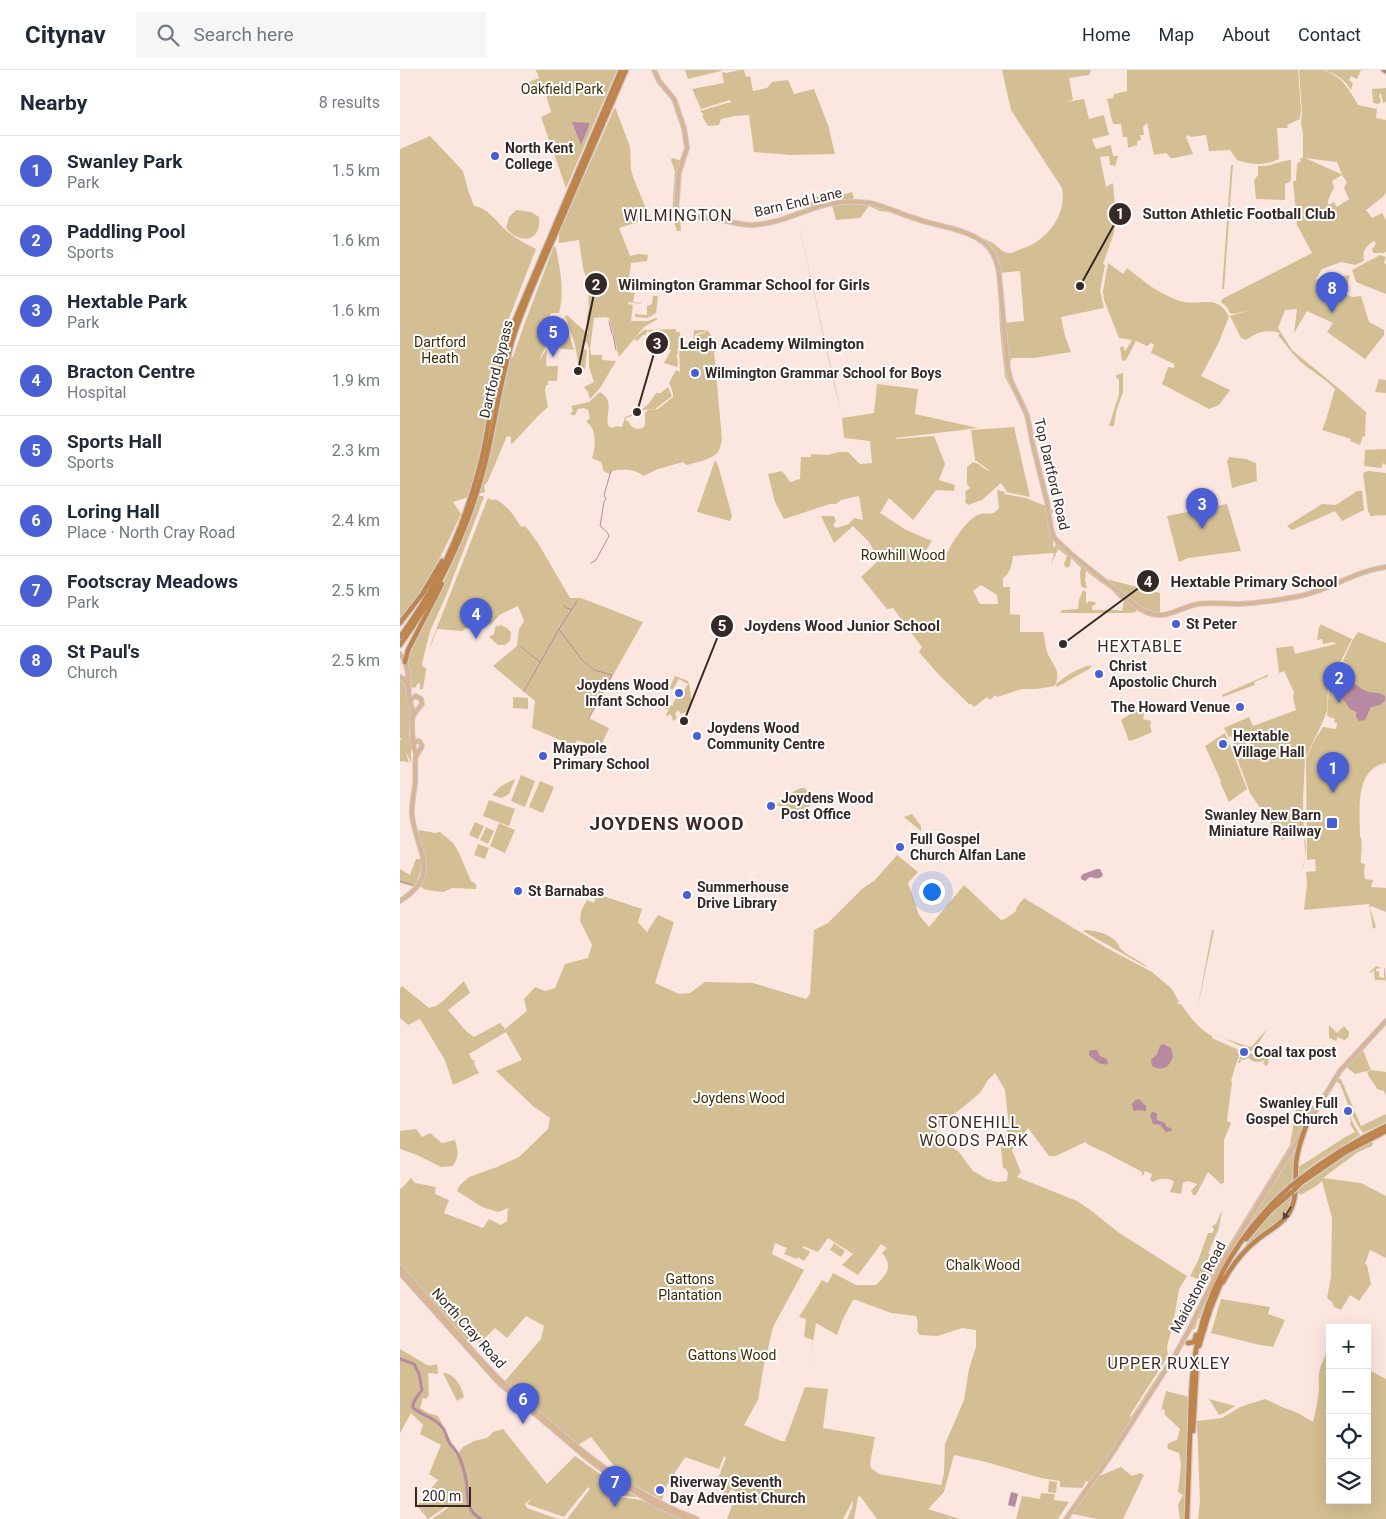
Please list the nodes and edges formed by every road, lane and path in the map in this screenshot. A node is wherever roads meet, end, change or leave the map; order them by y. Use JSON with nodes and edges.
{"nodes":[{"id":1,"x":621,"y":70,"type":"edge"},
{"id":2,"x":626,"y":70,"type":"edge"},
{"id":3,"x":654,"y":70,"type":"edge"},
{"id":4,"x":995,"y":258,"type":"joint"},
{"id":5,"x":464,"y":517,"type":"junction"},
{"id":6,"x":458,"y":545,"type":"junction"},
{"id":7,"x":1386,"y":566,"type":"edge"},
{"id":8,"x":400,"y":623,"type":"edge"},
{"id":9,"x":400,"y":637,"type":"edge"},
{"id":10,"x":400,"y":645,"type":"edge"},
{"id":11,"x":400,"y":654,"type":"edge"},
{"id":12,"x":406,"y":664,"type":"junction"},
{"id":13,"x":400,"y":676,"type":"edge"},
{"id":14,"x":408,"y":688,"type":"junction"},
{"id":15,"x":416,"y":696,"type":"junction"},
{"id":16,"x":411,"y":705,"type":"junction"},
{"id":17,"x":419,"y":708,"type":"junction"},
{"id":18,"x":412,"y":717,"type":"junction"},
{"id":19,"x":413,"y":735,"type":"junction"},
{"id":20,"x":418,"y":741,"type":"junction"},
{"id":21,"x":416,"y":747,"type":"junction"},
{"id":22,"x":400,"y":901,"type":"edge"},
{"id":23,"x":1386,"y":1021,"type":"edge"},
{"id":24,"x":1306,"y":1126,"type":"junction"},
{"id":25,"x":1386,"y":1126,"type":"edge"},
{"id":26,"x":1386,"y":1131,"type":"edge"},
{"id":27,"x":1371,"y":1136,"type":"junction"},
{"id":28,"x":1364,"y":1139,"type":"junction"},
{"id":29,"x":1293,"y":1148,"type":"junction"},
{"id":30,"x":1297,"y":1154,"type":"junction"},
{"id":31,"x":1300,"y":1181,"type":"junction"},
{"id":32,"x":1229,"y":1263,"type":"junction"},
{"id":33,"x":400,"y":1266,"type":"edge"},
{"id":34,"x":400,"y":1273,"type":"edge"},
{"id":35,"x":1213,"y":1301,"type":"junction"},
{"id":36,"x":1208,"y":1305,"type":"junction"},
{"id":37,"x":1188,"y":1343,"type":"dead end"},
{"id":38,"x":1190,"y":1366,"type":"dead end"},
{"id":39,"x":1191,"y":1406,"type":"junction"},
{"id":40,"x":1192,"y":1412,"type":"junction"},
{"id":41,"x":688,"y":1519,"type":"edge"},
{"id":42,"x":696,"y":1519,"type":"edge"},
{"id":43,"x":1066,"y":1519,"type":"edge"},
{"id":44,"x":1188,"y":1519,"type":"edge"}],
"edges":[{"from":1,"to":5,"type":"highway","name":"Dartford Bypass"},
{"from":2,"to":6,"type":"highway","name":"Dartford Bypass"},
{"from":3,"to":4,"type":"main road","name":"Barn End Lane"},
{"from":4,"to":7,"type":"main road","name":"Top Dartford Road"},
{"from":5,"to":8,"type":"highway"},
{"from":5,"to":9,"type":"highway","name":"Dartford Bypass"},
{"from":6,"to":10,"type":"highway","name":"Dartford Bypass"},
{"from":6,"to":12,"type":"highway"},
{"from":11,"to":12,"type":"main road"},
{"from":12,"to":13,"type":"main road"},
{"from":12,"to":14,"type":"main road"},
{"from":13,"to":14,"type":"main road"},
{"from":14,"to":15,"type":"main road"},
{"from":14,"to":16,"type":"main road"},
{"from":15,"to":16,"type":"main road"},
{"from":15,"to":17,"type":"main road"},
{"from":16,"to":17,"type":"main road"},
{"from":16,"to":18,"type":"main road"},
{"from":17,"to":18,"type":"main road"},
{"from":18,"to":19,"type":"main road"},
{"from":19,"to":20,"type":"main road"},
{"from":19,"to":21,"type":"main road"},
{"from":20,"to":21,"type":"main road"},
{"from":20,"to":21,"type":"main road"},
{"from":21,"to":22,"type":"main road"},
{"from":23,"to":24,"type":"main road","name":"Maidstone Road"},
{"from":24,"to":29,"type":"main road","name":"Maidstone Road"},
{"from":24,"to":30,"type":"highway"},
{"from":25,"to":27,"type":"highway"},
{"from":26,"to":27,"type":"highway"},
{"from":27,"to":28,"type":"highway"},
{"from":28,"to":31,"type":"highway"},
{"from":28,"to":31,"type":"highway"},
{"from":29,"to":30,"type":"highway"},
{"from":29,"to":43,"type":"main road","name":"Maidstone Road"},
{"from":30,"to":35,"type":"highway","one_way":true},
{"from":31,"to":32,"type":"highway","bridge":true},
{"from":31,"to":32,"type":"highway","bridge":true},
{"from":32,"to":35,"type":"highway"},
{"from":32,"to":36,"type":"highway"},
{"from":33,"to":42,"type":"main road","name":"North Cray Road"},
{"from":34,"to":41,"type":"main road","name":"North Cray Road"},
{"from":35,"to":40,"type":"highway"},
{"from":36,"to":37,"type":"highway"},
{"from":36,"to":39,"type":"highway"},
{"from":38,"to":39,"type":"highway"},
{"from":39,"to":40,"type":"highway"},
{"from":40,"to":44,"type":"highway"}]}
